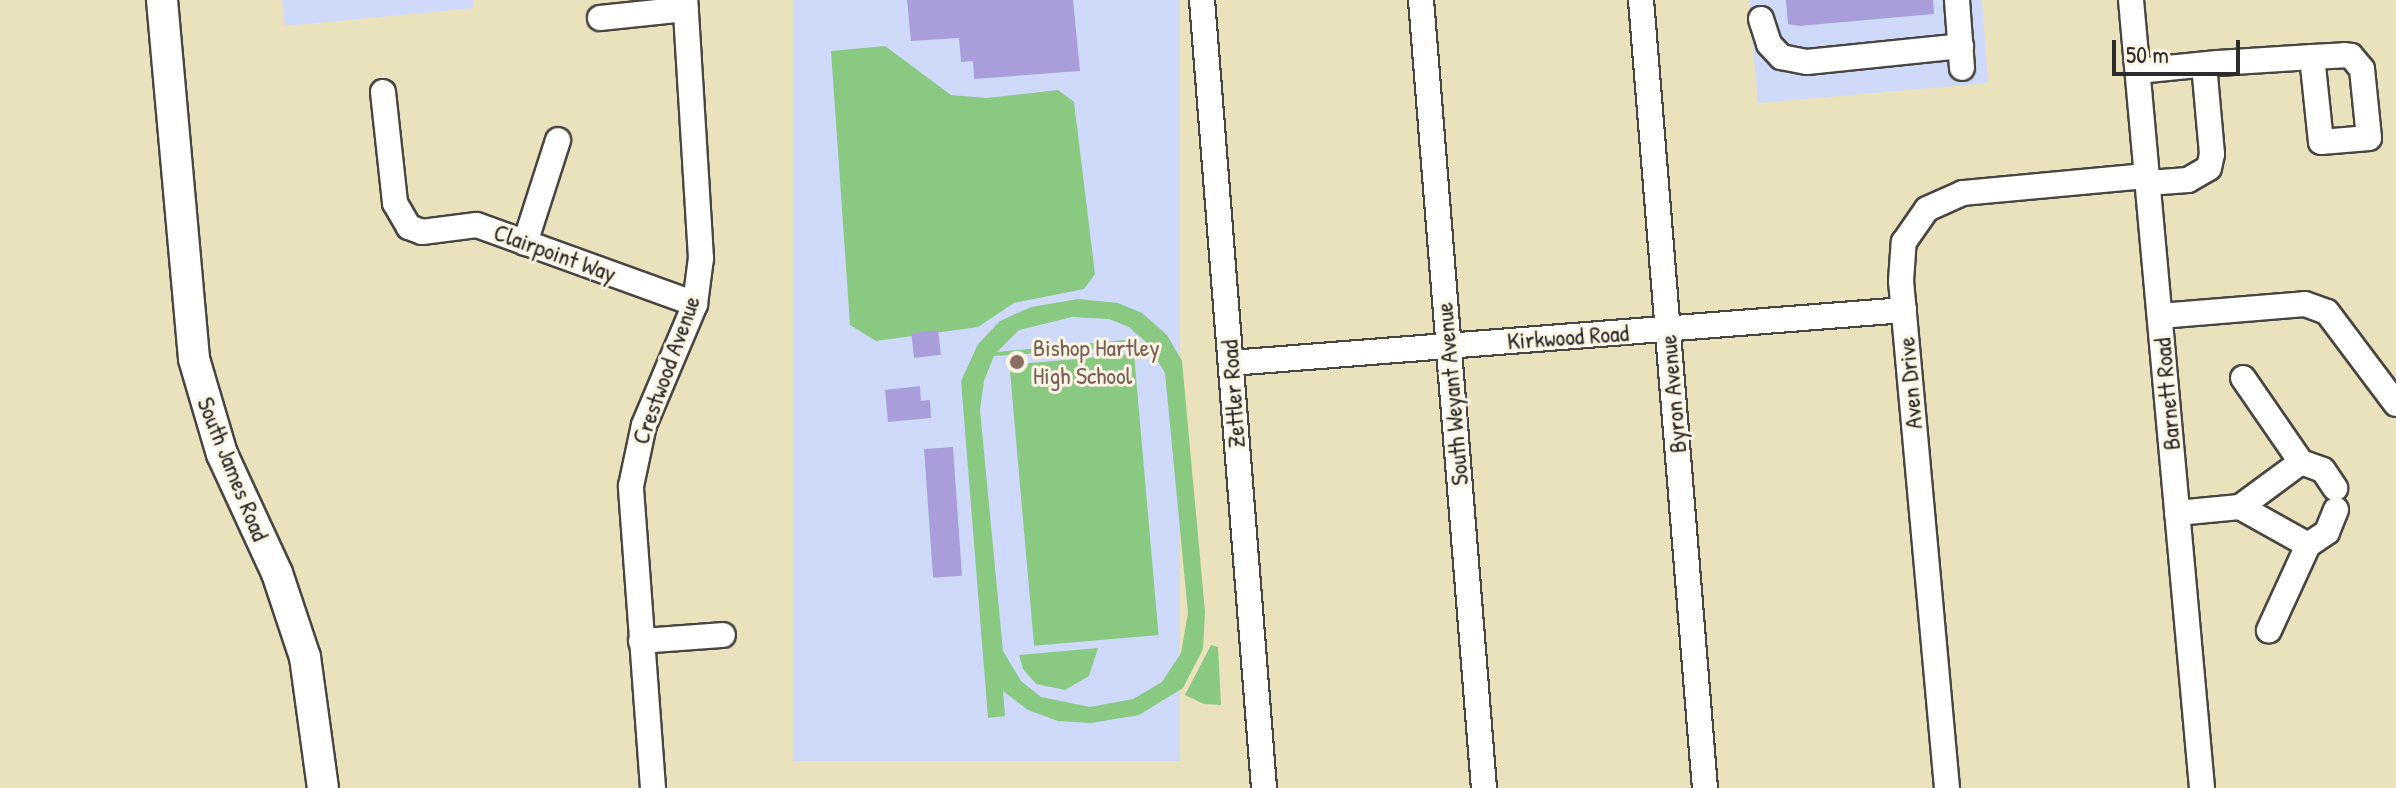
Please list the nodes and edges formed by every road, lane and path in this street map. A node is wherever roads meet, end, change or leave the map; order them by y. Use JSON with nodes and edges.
{"nodes":[{"id":1,"x":162,"y":0,"type":"edge"},
{"id":2,"x":1202,"y":0,"type":"edge"},
{"id":3,"x":1421,"y":0,"type":"edge"},
{"id":4,"x":1641,"y":0,"type":"edge"},
{"id":5,"x":1957,"y":0,"type":"edge"},
{"id":6,"x":2131,"y":0,"type":"edge"},
{"id":7,"x":685,"y":4,"type":"edge"},
{"id":8,"x":600,"y":18,"type":"dead end"},
{"id":9,"x":1761,"y":19,"type":"dead end"},
{"id":10,"x":2312,"y":57,"type":"dead end"},
{"id":11,"x":2204,"y":65,"type":"junction"},
{"id":12,"x":2138,"y":71,"type":"junction"},
{"id":13,"x":383,"y":92,"type":"dead end"},
{"id":14,"x":558,"y":140,"type":"dead end"},
{"id":15,"x":2147,"y":180,"type":"junction"},
{"id":16,"x":525,"y":243,"type":"junction"},
{"id":17,"x":695,"y":304,"type":"junction"},
{"id":18,"x":1904,"y":310,"type":"junction"},
{"id":19,"x":2160,"y":316,"type":"junction"},
{"id":20,"x":1668,"y":330,"type":"junction"},
{"id":21,"x":1448,"y":346,"type":"junction"},
{"id":22,"x":1231,"y":363,"type":"junction"},
{"id":23,"x":2243,"y":378,"type":"dead end"},
{"id":24,"x":2396,"y":404,"type":"edge"},
{"id":25,"x":2301,"y":462,"type":"junction"},
{"id":26,"x":2240,"y":507,"type":"junction"},
{"id":27,"x":2177,"y":513,"type":"junction"},
{"id":28,"x":2308,"y":545,"type":"junction"},
{"id":29,"x":2269,"y":630,"type":"dead end"},
{"id":30,"x":723,"y":635,"type":"dead end"},
{"id":31,"x":641,"y":641,"type":"junction"},
{"id":32,"x":323,"y":788,"type":"edge"},
{"id":33,"x":653,"y":788,"type":"edge"},
{"id":34,"x":1264,"y":788,"type":"edge"},
{"id":35,"x":1484,"y":788,"type":"edge"},
{"id":36,"x":1705,"y":788,"type":"edge"},
{"id":37,"x":1947,"y":788,"type":"edge"},
{"id":38,"x":2202,"y":788,"type":"edge"}],
"edges":[{"from":1,"to":32,"type":"main road","name":"South James Road"},
{"from":2,"to":22,"type":"street","name":"Zettler Road"},
{"from":3,"to":21,"type":"street","name":"South Weyant Avenue"},
{"from":4,"to":20,"type":"street","name":"Byron Avenue"},
{"from":5,"to":9,"type":"street"},
{"from":6,"to":12,"type":"street","name":"Barnett Road"},
{"from":7,"to":8,"type":"street"},
{"from":7,"to":17,"type":"street","name":"Crestwood Avenue"},
{"from":10,"to":11,"type":"street"},
{"from":11,"to":12,"type":"street"},
{"from":11,"to":15,"type":"street","name":"Aven Drive"},
{"from":12,"to":15,"type":"street","name":"Barnett Road"},
{"from":13,"to":16,"type":"street","name":"Clairpoint Way"},
{"from":14,"to":16,"type":"street"},
{"from":15,"to":18,"type":"street","name":"Aven Drive"},
{"from":15,"to":19,"type":"street","name":"Barnett Road"},
{"from":16,"to":17,"type":"street","name":"Clairpoint Way"},
{"from":17,"to":31,"type":"street","name":"Crestwood Avenue"},
{"from":18,"to":20,"type":"street","name":"Kirkwood Road"},
{"from":18,"to":37,"type":"street","name":"Aven Drive"},
{"from":19,"to":24,"type":"street"},
{"from":19,"to":27,"type":"street","name":"Barnett Road"},
{"from":20,"to":21,"type":"street","name":"Kirkwood Road"},
{"from":20,"to":36,"type":"street","name":"Byron Avenue"},
{"from":21,"to":22,"type":"street","name":"Kirkwood Road"},
{"from":21,"to":35,"type":"street","name":"South Weyant Avenue"},
{"from":22,"to":34,"type":"street","name":"Zettler Road"},
{"from":23,"to":25,"type":"street"},
{"from":25,"to":26,"type":"street"},
{"from":25,"to":28,"type":"street"},
{"from":26,"to":27,"type":"street"},
{"from":26,"to":28,"type":"street"},
{"from":27,"to":38,"type":"street","name":"Barnett Road"},
{"from":28,"to":29,"type":"street"},
{"from":30,"to":31,"type":"street"},
{"from":31,"to":33,"type":"street","name":"Crestwood Avenue"}]}
